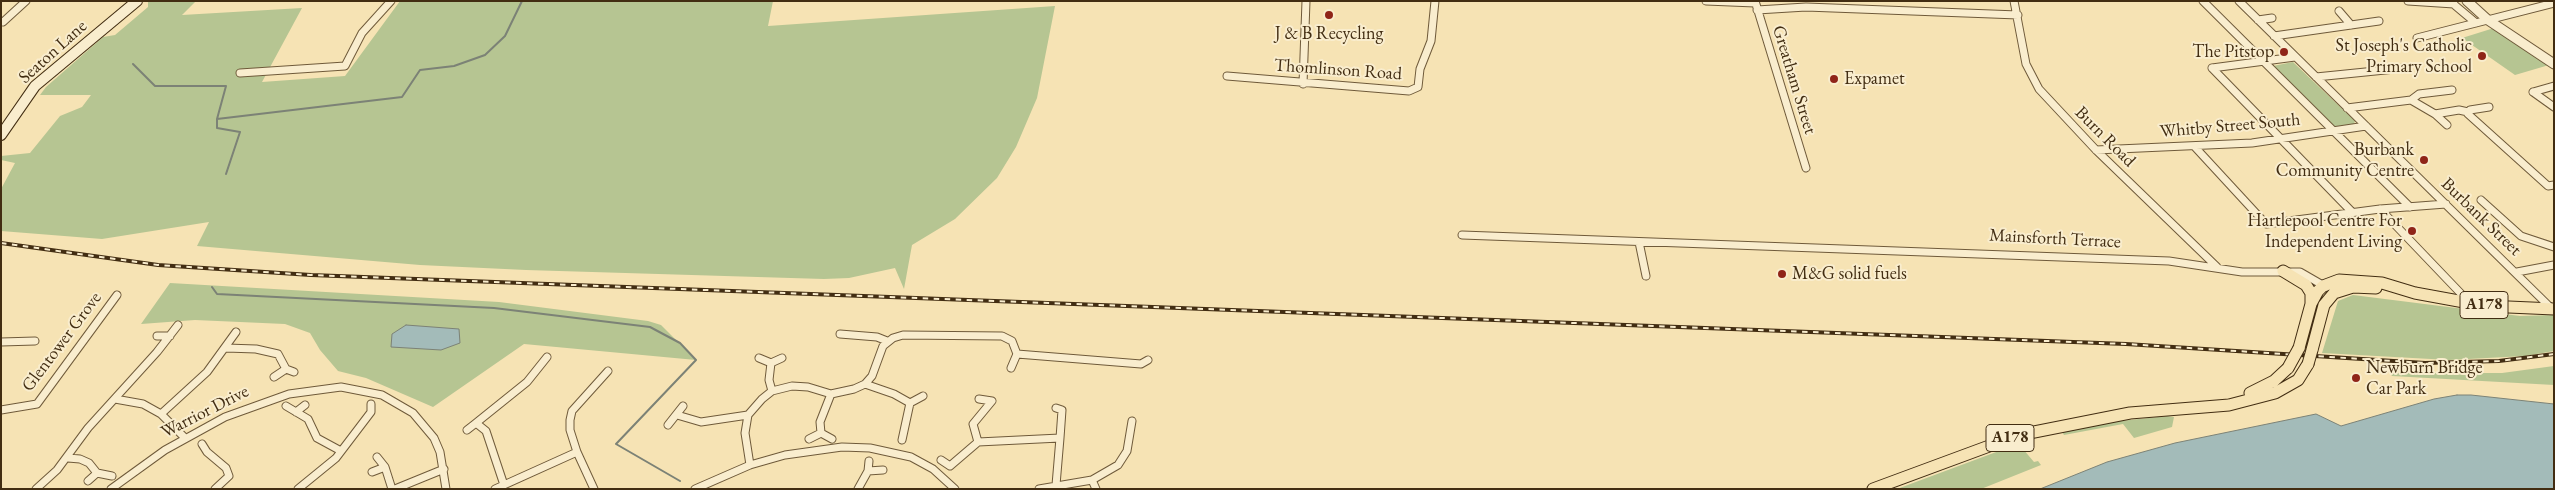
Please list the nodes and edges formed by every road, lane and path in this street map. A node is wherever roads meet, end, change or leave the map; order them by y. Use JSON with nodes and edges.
{"nodes":[{"id":1,"x":26,"y":1,"type":"edge"},
{"id":2,"x":137,"y":1,"type":"edge"},
{"id":3,"x":391,"y":1,"type":"edge"},
{"id":4,"x":1306,"y":1,"type":"edge"},
{"id":5,"x":1436,"y":1,"type":"edge"},
{"id":6,"x":1706,"y":1,"type":"edge"},
{"id":7,"x":2014,"y":1,"type":"edge"},
{"id":8,"x":2203,"y":1,"type":"edge"},
{"id":9,"x":2239,"y":1,"type":"edge"},
{"id":10,"x":2408,"y":1,"type":"edge"},
{"id":11,"x":2467,"y":1,"type":"edge"},
{"id":12,"x":2452,"y":3,"type":"edge"},
{"id":13,"x":1804,"y":4,"type":"edge"},
{"id":14,"x":2550,"y":4,"type":"edge"},
{"id":15,"x":1756,"y":5,"type":"edge"},
{"id":16,"x":2554,"y":9,"type":"edge"},
{"id":17,"x":2339,"y":11,"type":"dead end"},
{"id":18,"x":2018,"y":15,"type":"junction"},
{"id":19,"x":2272,"y":18,"type":"dead end"},
{"id":20,"x":2258,"y":20,"type":"junction"},
{"id":21,"x":2488,"y":20,"type":"junction"},
{"id":22,"x":2379,"y":21,"type":"dead end"},
{"id":23,"x":3,"y":22,"type":"dead end"},
{"id":24,"x":2476,"y":23,"type":"junction"},
{"id":25,"x":2352,"y":25,"type":"junction"},
{"id":26,"x":2419,"y":31,"type":"dead end"},
{"id":27,"x":2274,"y":36,"type":"junction"},
{"id":28,"x":2426,"y":36,"type":"junction"},
{"id":29,"x":2417,"y":38,"type":"dead end"},
{"id":30,"x":2295,"y":56,"type":"junction"},
{"id":31,"x":2264,"y":62,"type":"junction"},
{"id":32,"x":2554,"y":64,"type":"edge"},
{"id":33,"x":2405,"y":68,"type":"dead end"},
{"id":34,"x":240,"y":73,"type":"dead end"},
{"id":35,"x":1227,"y":76,"type":"dead end"},
{"id":36,"x":2316,"y":78,"type":"junction"},
{"id":37,"x":1303,"y":84,"type":"junction"},
{"id":38,"x":2554,"y":86,"type":"edge"},
{"id":39,"x":2452,"y":90,"type":"dead end"},
{"id":40,"x":2411,"y":100,"type":"junction"},
{"id":41,"x":2489,"y":107,"type":"dead end"},
{"id":42,"x":2554,"y":107,"type":"edge"},
{"id":43,"x":2348,"y":108,"type":"junction"},
{"id":44,"x":2468,"y":112,"type":"junction"},
{"id":45,"x":2435,"y":114,"type":"junction"},
{"id":46,"x":2447,"y":125,"type":"dead end"},
{"id":47,"x":2366,"y":126,"type":"junction"},
{"id":48,"x":2332,"y":131,"type":"junction"},
{"id":49,"x":1,"y":135,"type":"edge"},
{"id":50,"x":2280,"y":139,"type":"junction"},
{"id":51,"x":2194,"y":146,"type":"junction"},
{"id":52,"x":2096,"y":150,"type":"junction"},
{"id":53,"x":1806,"y":168,"type":"dead end"},
{"id":54,"x":2554,"y":185,"type":"edge"},
{"id":55,"x":2481,"y":200,"type":"dead end"},
{"id":56,"x":2446,"y":204,"type":"junction"},
{"id":57,"x":2410,"y":206,"type":"junction"},
{"id":58,"x":2380,"y":209,"type":"junction"},
{"id":59,"x":2353,"y":213,"type":"junction"},
{"id":60,"x":1462,"y":235,"type":"dead end"},
{"id":61,"x":1639,"y":242,"type":"junction"},
{"id":62,"x":2554,"y":247,"type":"edge"},
{"id":63,"x":2554,"y":265,"type":"edge"},
{"id":64,"x":2218,"y":268,"type":"junction"},
{"id":65,"x":2283,"y":271,"type":"junction"},
{"id":66,"x":2517,"y":272,"type":"junction"},
{"id":67,"x":1646,"y":276,"type":"dead end"},
{"id":68,"x":2323,"y":286,"type":"junction"},
{"id":69,"x":2334,"y":293,"type":"junction"},
{"id":70,"x":2415,"y":293,"type":"junction"},
{"id":71,"x":116,"y":295,"type":"dead end"},
{"id":72,"x":2311,"y":304,"type":"junction"},
{"id":73,"x":2470,"y":304,"type":"junction"},
{"id":74,"x":2553,"y":309,"type":"edge"},
{"id":75,"x":178,"y":325,"type":"dead end"},
{"id":76,"x":236,"y":332,"type":"dead end"},
{"id":77,"x":840,"y":334,"type":"dead end"},
{"id":78,"x":157,"y":336,"type":"dead end"},
{"id":79,"x":170,"y":336,"type":"junction"},
{"id":80,"x":34,"y":341,"type":"dead end"},
{"id":81,"x":887,"y":341,"type":"junction"},
{"id":82,"x":1,"y":342,"type":"edge"},
{"id":83,"x":226,"y":348,"type":"junction"},
{"id":84,"x":1017,"y":354,"type":"junction"},
{"id":85,"x":547,"y":357,"type":"dead end"},
{"id":86,"x":759,"y":358,"type":"dead end"},
{"id":87,"x":782,"y":358,"type":"dead end"},
{"id":88,"x":1148,"y":360,"type":"dead end"},
{"id":89,"x":770,"y":364,"type":"junction"},
{"id":90,"x":1011,"y":368,"type":"dead end"},
{"id":91,"x":286,"y":369,"type":"junction"},
{"id":92,"x":608,"y":371,"type":"dead end"},
{"id":93,"x":294,"y":372,"type":"dead end"},
{"id":94,"x":536,"y":372,"type":"junction"},
{"id":95,"x":545,"y":374,"type":"dead end"},
{"id":96,"x":274,"y":377,"type":"dead end"},
{"id":97,"x":865,"y":384,"type":"junction"},
{"id":98,"x":772,"y":391,"type":"junction"},
{"id":99,"x":831,"y":394,"type":"junction"},
{"id":100,"x":923,"y":396,"type":"dead end"},
{"id":101,"x":115,"y":398,"type":"junction"},
{"id":102,"x":979,"y":398,"type":"dead end"},
{"id":103,"x":2226,"y":402,"type":"junction"},
{"id":104,"x":910,"y":403,"type":"junction"},
{"id":105,"x":371,"y":404,"type":"dead end"},
{"id":106,"x":305,"y":405,"type":"dead end"},
{"id":107,"x":286,"y":406,"type":"dead end"},
{"id":108,"x":683,"y":406,"type":"dead end"},
{"id":109,"x":1056,"y":408,"type":"dead end"},
{"id":110,"x":1,"y":410,"type":"edge"},
{"id":111,"x":296,"y":412,"type":"junction"},
{"id":112,"x":162,"y":414,"type":"junction"},
{"id":113,"x":677,"y":414,"type":"junction"},
{"id":114,"x":748,"y":415,"type":"junction"},
{"id":115,"x":1132,"y":421,"type":"dead end"},
{"id":116,"x":476,"y":422,"type":"junction"},
{"id":117,"x":668,"y":426,"type":"dead end"},
{"id":118,"x":467,"y":430,"type":"dead end"},
{"id":119,"x":822,"y":433,"type":"junction"},
{"id":120,"x":185,"y":438,"type":"junction"},
{"id":121,"x":1060,"y":438,"type":"junction"},
{"id":122,"x":809,"y":439,"type":"dead end"},
{"id":123,"x":832,"y":439,"type":"dead end"},
{"id":124,"x":902,"y":440,"type":"dead end"},
{"id":125,"x":978,"y":442,"type":"junction"},
{"id":126,"x":202,"y":444,"type":"dead end"},
{"id":127,"x":341,"y":451,"type":"junction"},
{"id":128,"x":577,"y":452,"type":"junction"},
{"id":129,"x":377,"y":457,"type":"dead end"},
{"id":130,"x":68,"y":458,"type":"junction"},
{"id":131,"x":941,"y":460,"type":"dead end"},
{"id":132,"x":868,"y":461,"type":"dead end"},
{"id":133,"x":750,"y":465,"type":"junction"},
{"id":134,"x":385,"y":467,"type":"junction"},
{"id":135,"x":444,"y":469,"type":"junction"},
{"id":136,"x":883,"y":470,"type":"dead end"},
{"id":137,"x":868,"y":471,"type":"junction"},
{"id":138,"x":97,"y":472,"type":"junction"},
{"id":139,"x":372,"y":472,"type":"dead end"},
{"id":140,"x":112,"y":476,"type":"dead end"},
{"id":141,"x":1092,"y":480,"type":"junction"},
{"id":142,"x":88,"y":481,"type":"dead end"},
{"id":143,"x":504,"y":485,"type":"junction"},
{"id":144,"x":1056,"y":485,"type":"junction"},
{"id":145,"x":115,"y":488,"type":"edge"},
{"id":146,"x":36,"y":489,"type":"edge"},
{"id":147,"x":215,"y":489,"type":"edge"},
{"id":148,"x":298,"y":489,"type":"edge"},
{"id":149,"x":394,"y":489,"type":"edge"},
{"id":150,"x":446,"y":489,"type":"edge"},
{"id":151,"x":495,"y":489,"type":"edge"},
{"id":152,"x":594,"y":489,"type":"edge"},
{"id":153,"x":695,"y":489,"type":"edge"},
{"id":154,"x":858,"y":489,"type":"edge"},
{"id":155,"x":955,"y":489,"type":"edge"},
{"id":156,"x":1039,"y":489,"type":"edge"},
{"id":157,"x":1096,"y":489,"type":"edge"},
{"id":158,"x":1873,"y":489,"type":"edge"}],
"edges":[{"from":1,"to":23,"type":"street"},
{"from":2,"to":49,"type":"main road","name":"Seaton Lane"},
{"from":3,"to":34,"type":"street"},
{"from":4,"to":37,"type":"street"},
{"from":5,"to":37,"type":"street","name":"Thomlinson Road"},
{"from":6,"to":15,"type":"street"},
{"from":7,"to":18,"type":"street","name":"Burn Road"},
{"from":8,"to":31,"type":"street"},
{"from":9,"to":20,"type":"street","name":"Burbank Street"},
{"from":10,"to":12,"type":"street"},
{"from":11,"to":21,"type":"street"},
{"from":12,"to":24,"type":"street"},
{"from":13,"to":15,"type":"street"},
{"from":13,"to":18,"type":"street"},
{"from":14,"to":16,"type":"street"},
{"from":14,"to":21,"type":"street"},
{"from":15,"to":53,"type":"street","name":"Greatham Street"},
{"from":17,"to":25,"type":"street"},
{"from":18,"to":52,"type":"street","name":"Burn Road"},
{"from":19,"to":20,"type":"street"},
{"from":20,"to":27,"type":"street","name":"Burbank Street"},
{"from":21,"to":24,"type":"street"},
{"from":21,"to":32,"type":"street"},
{"from":22,"to":25,"type":"street"},
{"from":24,"to":28,"type":"street"},
{"from":25,"to":27,"type":"street"},
{"from":26,"to":28,"type":"street"},
{"from":27,"to":30,"type":"street","name":"Burbank Street"},
{"from":28,"to":29,"type":"street"},
{"from":30,"to":31,"type":"street"},
{"from":30,"to":36,"type":"street","name":"Burbank Street"},
{"from":31,"to":48,"type":"street"},
{"from":31,"to":50,"type":"street"},
{"from":33,"to":36,"type":"street"},
{"from":35,"to":37,"type":"street","name":"Thomlinson Road"},
{"from":36,"to":43,"type":"street","name":"Burbank Street"},
{"from":38,"to":42,"type":"street"},
{"from":39,"to":40,"type":"street"},
{"from":40,"to":43,"type":"street"},
{"from":40,"to":45,"type":"street"},
{"from":41,"to":44,"type":"street"},
{"from":43,"to":47,"type":"street","name":"Burbank Street"},
{"from":44,"to":45,"type":"street"},
{"from":44,"to":54,"type":"street"},
{"from":45,"to":46,"type":"street"},
{"from":47,"to":48,"type":"street","name":"Whitby Street South"},
{"from":47,"to":56,"type":"street","name":"Burbank Street"},
{"from":48,"to":50,"type":"street","name":"Whitby Street South"},
{"from":48,"to":57,"type":"street"},
{"from":50,"to":51,"type":"street","name":"Whitby Street South"},
{"from":50,"to":59,"type":"street"},
{"from":51,"to":52,"type":"street","name":"Whitby Street South"},
{"from":51,"to":59,"type":"street"},
{"from":52,"to":64,"type":"street","name":"Burn Road"},
{"from":55,"to":62,"type":"street"},
{"from":56,"to":57,"type":"street"},
{"from":56,"to":66,"type":"street","name":"Burbank Street"},
{"from":57,"to":58,"type":"street"},
{"from":58,"to":59,"type":"street"},
{"from":58,"to":73,"type":"street"},
{"from":60,"to":61,"type":"street","name":"Mainsforth Terrace"},
{"from":61,"to":64,"type":"street","name":"Mainsforth Terrace"},
{"from":61,"to":67,"type":"street"},
{"from":63,"to":66,"type":"street"},
{"from":64,"to":65,"type":"street","name":"Mainsforth Terrace"},
{"from":65,"to":68,"type":"street","name":"Mainsforth Terrace"},
{"from":65,"to":72,"type":"main road"},
{"from":66,"to":74,"type":"street","name":"Burbank Street"},
{"from":68,"to":69,"type":"street","name":"Mainsforth Terrace"},
{"from":68,"to":70,"type":"main road","number":"A178"},
{"from":68,"to":72,"type":"main road"},
{"from":69,"to":70,"type":"main road"},
{"from":69,"to":103,"type":"main road","number":"A178","bridge":true},
{"from":70,"to":73,"type":"main road","number":"A178"},
{"from":71,"to":110,"type":"street","name":"Glentower Grove"},
{"from":72,"to":103,"type":"main road","number":"A178","bridge":true},
{"from":73,"to":74,"type":"main road","number":"A178"},
{"from":75,"to":79,"type":"street"},
{"from":76,"to":83,"type":"street"},
{"from":77,"to":81,"type":"street"},
{"from":78,"to":79,"type":"street"},
{"from":79,"to":101,"type":"street"},
{"from":80,"to":82,"type":"street"},
{"from":81,"to":84,"type":"street"},
{"from":81,"to":97,"type":"street"},
{"from":83,"to":91,"type":"street"},
{"from":83,"to":112,"type":"street"},
{"from":84,"to":88,"type":"street"},
{"from":84,"to":90,"type":"street"},
{"from":85,"to":94,"type":"street"},
{"from":86,"to":89,"type":"street"},
{"from":87,"to":89,"type":"street"},
{"from":89,"to":98,"type":"street"},
{"from":91,"to":93,"type":"street"},
{"from":91,"to":96,"type":"street"},
{"from":92,"to":128,"type":"street"},
{"from":94,"to":95,"type":"street"},
{"from":94,"to":116,"type":"street"},
{"from":97,"to":99,"type":"street"},
{"from":97,"to":104,"type":"street"},
{"from":98,"to":99,"type":"street"},
{"from":98,"to":114,"type":"street"},
{"from":99,"to":119,"type":"street"},
{"from":100,"to":104,"type":"street"},
{"from":101,"to":112,"type":"street"},
{"from":101,"to":130,"type":"street"},
{"from":102,"to":125,"type":"street"},
{"from":103,"to":158,"type":"main road","number":"A178"},
{"from":104,"to":124,"type":"street"},
{"from":105,"to":127,"type":"street"},
{"from":106,"to":111,"type":"street"},
{"from":107,"to":111,"type":"street"},
{"from":108,"to":113,"type":"street"},
{"from":109,"to":121,"type":"street"},
{"from":111,"to":127,"type":"street"},
{"from":112,"to":120,"type":"street"},
{"from":113,"to":114,"type":"street"},
{"from":113,"to":117,"type":"street"},
{"from":114,"to":133,"type":"street"},
{"from":115,"to":141,"type":"street"},
{"from":116,"to":118,"type":"street"},
{"from":116,"to":143,"type":"street"},
{"from":119,"to":122,"type":"street"},
{"from":119,"to":123,"type":"street"},
{"from":120,"to":135,"type":"street","name":"Warrior Drive"},
{"from":120,"to":145,"type":"street","name":"Warrior Drive"},
{"from":121,"to":125,"type":"street"},
{"from":121,"to":144,"type":"street"},
{"from":125,"to":131,"type":"street"},
{"from":126,"to":147,"type":"street"},
{"from":127,"to":148,"type":"street"},
{"from":128,"to":143,"type":"street"},
{"from":128,"to":152,"type":"street"},
{"from":129,"to":134,"type":"street"},
{"from":130,"to":138,"type":"street"},
{"from":130,"to":146,"type":"street"},
{"from":132,"to":137,"type":"street"},
{"from":133,"to":153,"type":"street"},
{"from":133,"to":155,"type":"street"},
{"from":134,"to":139,"type":"street"},
{"from":134,"to":149,"type":"street"},
{"from":135,"to":149,"type":"street"},
{"from":135,"to":150,"type":"street","name":"Warrior Drive"},
{"from":136,"to":137,"type":"street"},
{"from":137,"to":154,"type":"street"},
{"from":138,"to":140,"type":"street"},
{"from":138,"to":142,"type":"street"},
{"from":141,"to":144,"type":"street"},
{"from":141,"to":157,"type":"street"},
{"from":143,"to":151,"type":"street"},
{"from":144,"to":156,"type":"street"}]}
